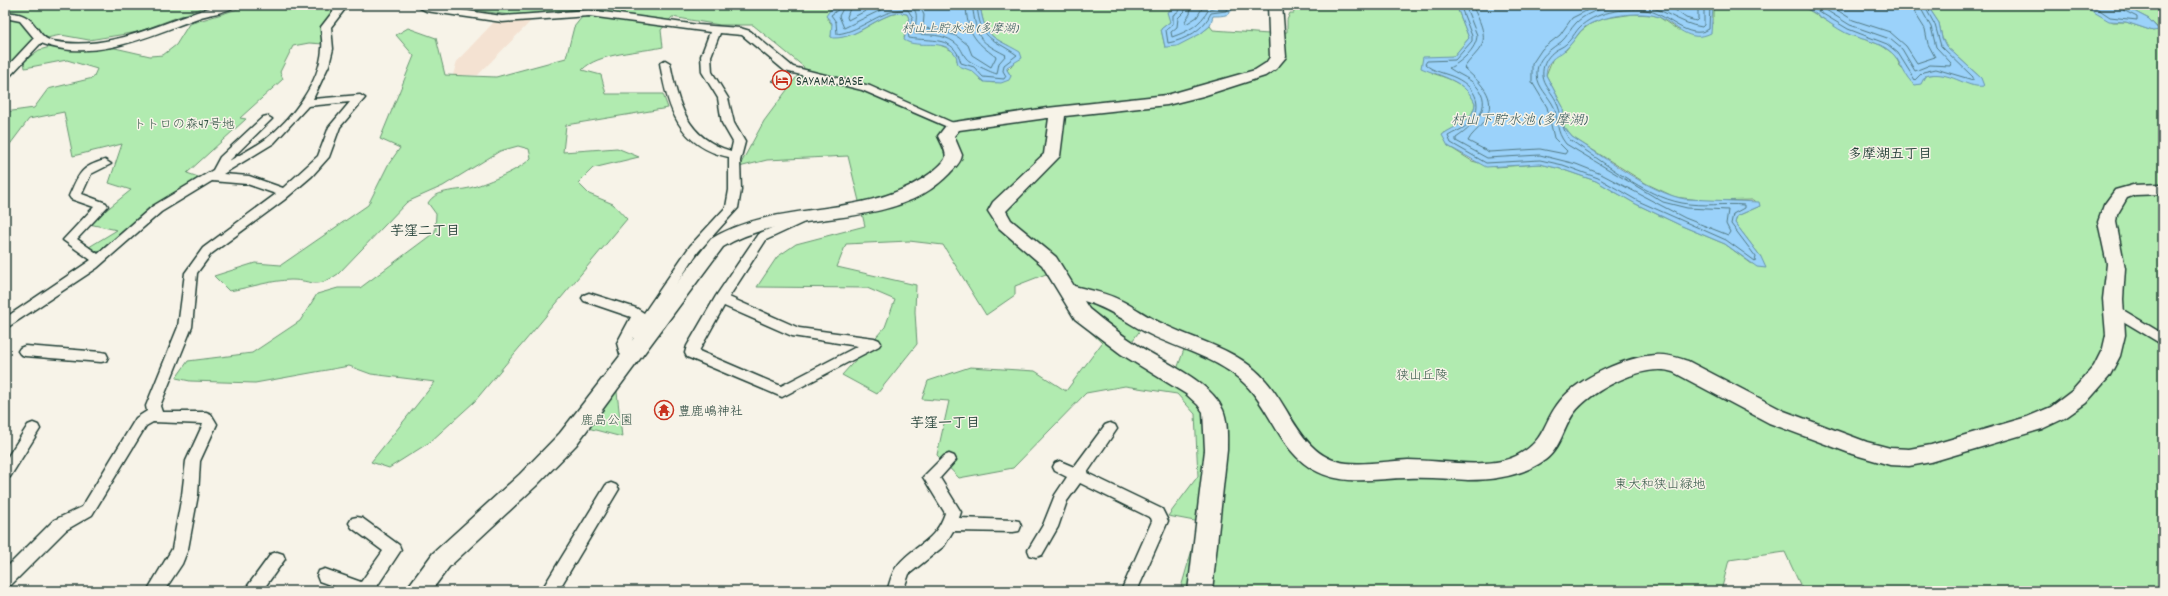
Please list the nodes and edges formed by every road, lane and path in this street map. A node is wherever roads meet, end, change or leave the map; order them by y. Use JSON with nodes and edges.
{"nodes":[{"id":1,"x":231,"y":5,"type":"edge"},
{"id":2,"x":343,"y":5,"type":"edge"},
{"id":3,"x":419,"y":5,"type":"edge"},
{"id":4,"x":1275,"y":5,"type":"edge"},
{"id":5,"x":5,"y":15,"type":"edge"},
{"id":6,"x":716,"y":30,"type":"junction"},
{"id":7,"x":40,"y":38,"type":"junction"},
{"id":8,"x":665,"y":63,"type":"dead end"},
{"id":9,"x":5,"y":75,"type":"edge"},
{"id":10,"x":305,"y":103,"type":"junction"},
{"id":11,"x":1058,"y":112,"type":"junction"},
{"id":12,"x":266,"y":118,"type":"dead end"},
{"id":13,"x":954,"y":126,"type":"junction"},
{"id":14,"x":735,"y":155,"type":"junction"},
{"id":15,"x":106,"y":164,"type":"dead end"},
{"id":16,"x":214,"y":176,"type":"junction"},
{"id":17,"x":2163,"y":190,"type":"edge"},
{"id":18,"x":284,"y":193,"type":"junction"},
{"id":19,"x":805,"y":217,"type":"junction"},
{"id":20,"x":99,"y":260,"type":"junction"},
{"id":21,"x":1068,"y":291,"type":"junction"},
{"id":22,"x":589,"y":298,"type":"dead end"},
{"id":23,"x":721,"y":299,"type":"junction"},
{"id":24,"x":2114,"y":309,"type":"junction"},
{"id":25,"x":5,"y":324,"type":"edge"},
{"id":26,"x":2163,"y":340,"type":"edge"},
{"id":27,"x":636,"y":350,"type":"junction"},
{"id":28,"x":25,"y":351,"type":"dead end"},
{"id":29,"x":102,"y":357,"type":"dead end"},
{"id":30,"x":155,"y":413,"type":"junction"},
{"id":31,"x":33,"y":429,"type":"dead end"},
{"id":32,"x":1110,"y":429,"type":"dead end"},
{"id":33,"x":948,"y":460,"type":"dead end"},
{"id":34,"x":1060,"y":468,"type":"dead end"},
{"id":35,"x":5,"y":473,"type":"edge"},
{"id":36,"x":1077,"y":476,"type":"junction"},
{"id":37,"x":611,"y":489,"type":"dead end"},
{"id":38,"x":358,"y":523,"type":"dead end"},
{"id":39,"x":949,"y":524,"type":"junction"},
{"id":40,"x":1013,"y":526,"type":"dead end"},
{"id":41,"x":1036,"y":550,"type":"dead end"},
{"id":42,"x":277,"y":559,"type":"dead end"},
{"id":43,"x":325,"y":576,"type":"dead end"},
{"id":44,"x":5,"y":580,"type":"edge"},
{"id":45,"x":155,"y":591,"type":"edge"},
{"id":46,"x":252,"y":591,"type":"edge"},
{"id":47,"x":365,"y":591,"type":"edge"},
{"id":48,"x":417,"y":591,"type":"edge"},
{"id":49,"x":548,"y":591,"type":"edge"},
{"id":50,"x":895,"y":591,"type":"edge"},
{"id":51,"x":1129,"y":591,"type":"edge"},
{"id":52,"x":1200,"y":591,"type":"edge"}],
"edges":[{"from":1,"to":7,"type":"street"},
{"from":2,"to":10,"type":"street"},
{"from":3,"to":6,"type":"street"},
{"from":4,"to":11,"type":"street"},
{"from":5,"to":7,"type":"street"},
{"from":6,"to":13,"type":"street"},
{"from":6,"to":14,"type":"street"},
{"from":7,"to":9,"type":"street"},
{"from":8,"to":14,"type":"street"},
{"from":10,"to":16,"type":"street"},
{"from":10,"to":18,"type":"street"},
{"from":11,"to":13,"type":"street"},
{"from":11,"to":21,"type":"street"},
{"from":12,"to":16,"type":"street"},
{"from":13,"to":19,"type":"street"},
{"from":14,"to":27,"type":"street"},
{"from":15,"to":20,"type":"street"},
{"from":16,"to":18,"type":"street"},
{"from":16,"to":20,"type":"street"},
{"from":17,"to":24,"type":"street"},
{"from":18,"to":30,"type":"street"},
{"from":19,"to":23,"type":"street"},
{"from":19,"to":27,"type":"street"},
{"from":20,"to":25,"type":"street"},
{"from":21,"to":24,"type":"street"},
{"from":21,"to":52,"type":"street"},
{"from":22,"to":27,"type":"street"},
{"from":23,"to":23,"type":"street"},
{"from":24,"to":26,"type":"street"},
{"from":27,"to":48,"type":"street"},
{"from":28,"to":29,"type":"street"},
{"from":30,"to":44,"type":"street"},
{"from":30,"to":45,"type":"street"},
{"from":31,"to":35,"type":"street"},
{"from":32,"to":36,"type":"street"},
{"from":33,"to":39,"type":"street"},
{"from":34,"to":36,"type":"street"},
{"from":36,"to":41,"type":"street"},
{"from":36,"to":51,"type":"street"},
{"from":37,"to":49,"type":"street"},
{"from":38,"to":47,"type":"street"},
{"from":39,"to":40,"type":"street"},
{"from":39,"to":50,"type":"street"},
{"from":42,"to":46,"type":"street"},
{"from":43,"to":47,"type":"street"}]}
